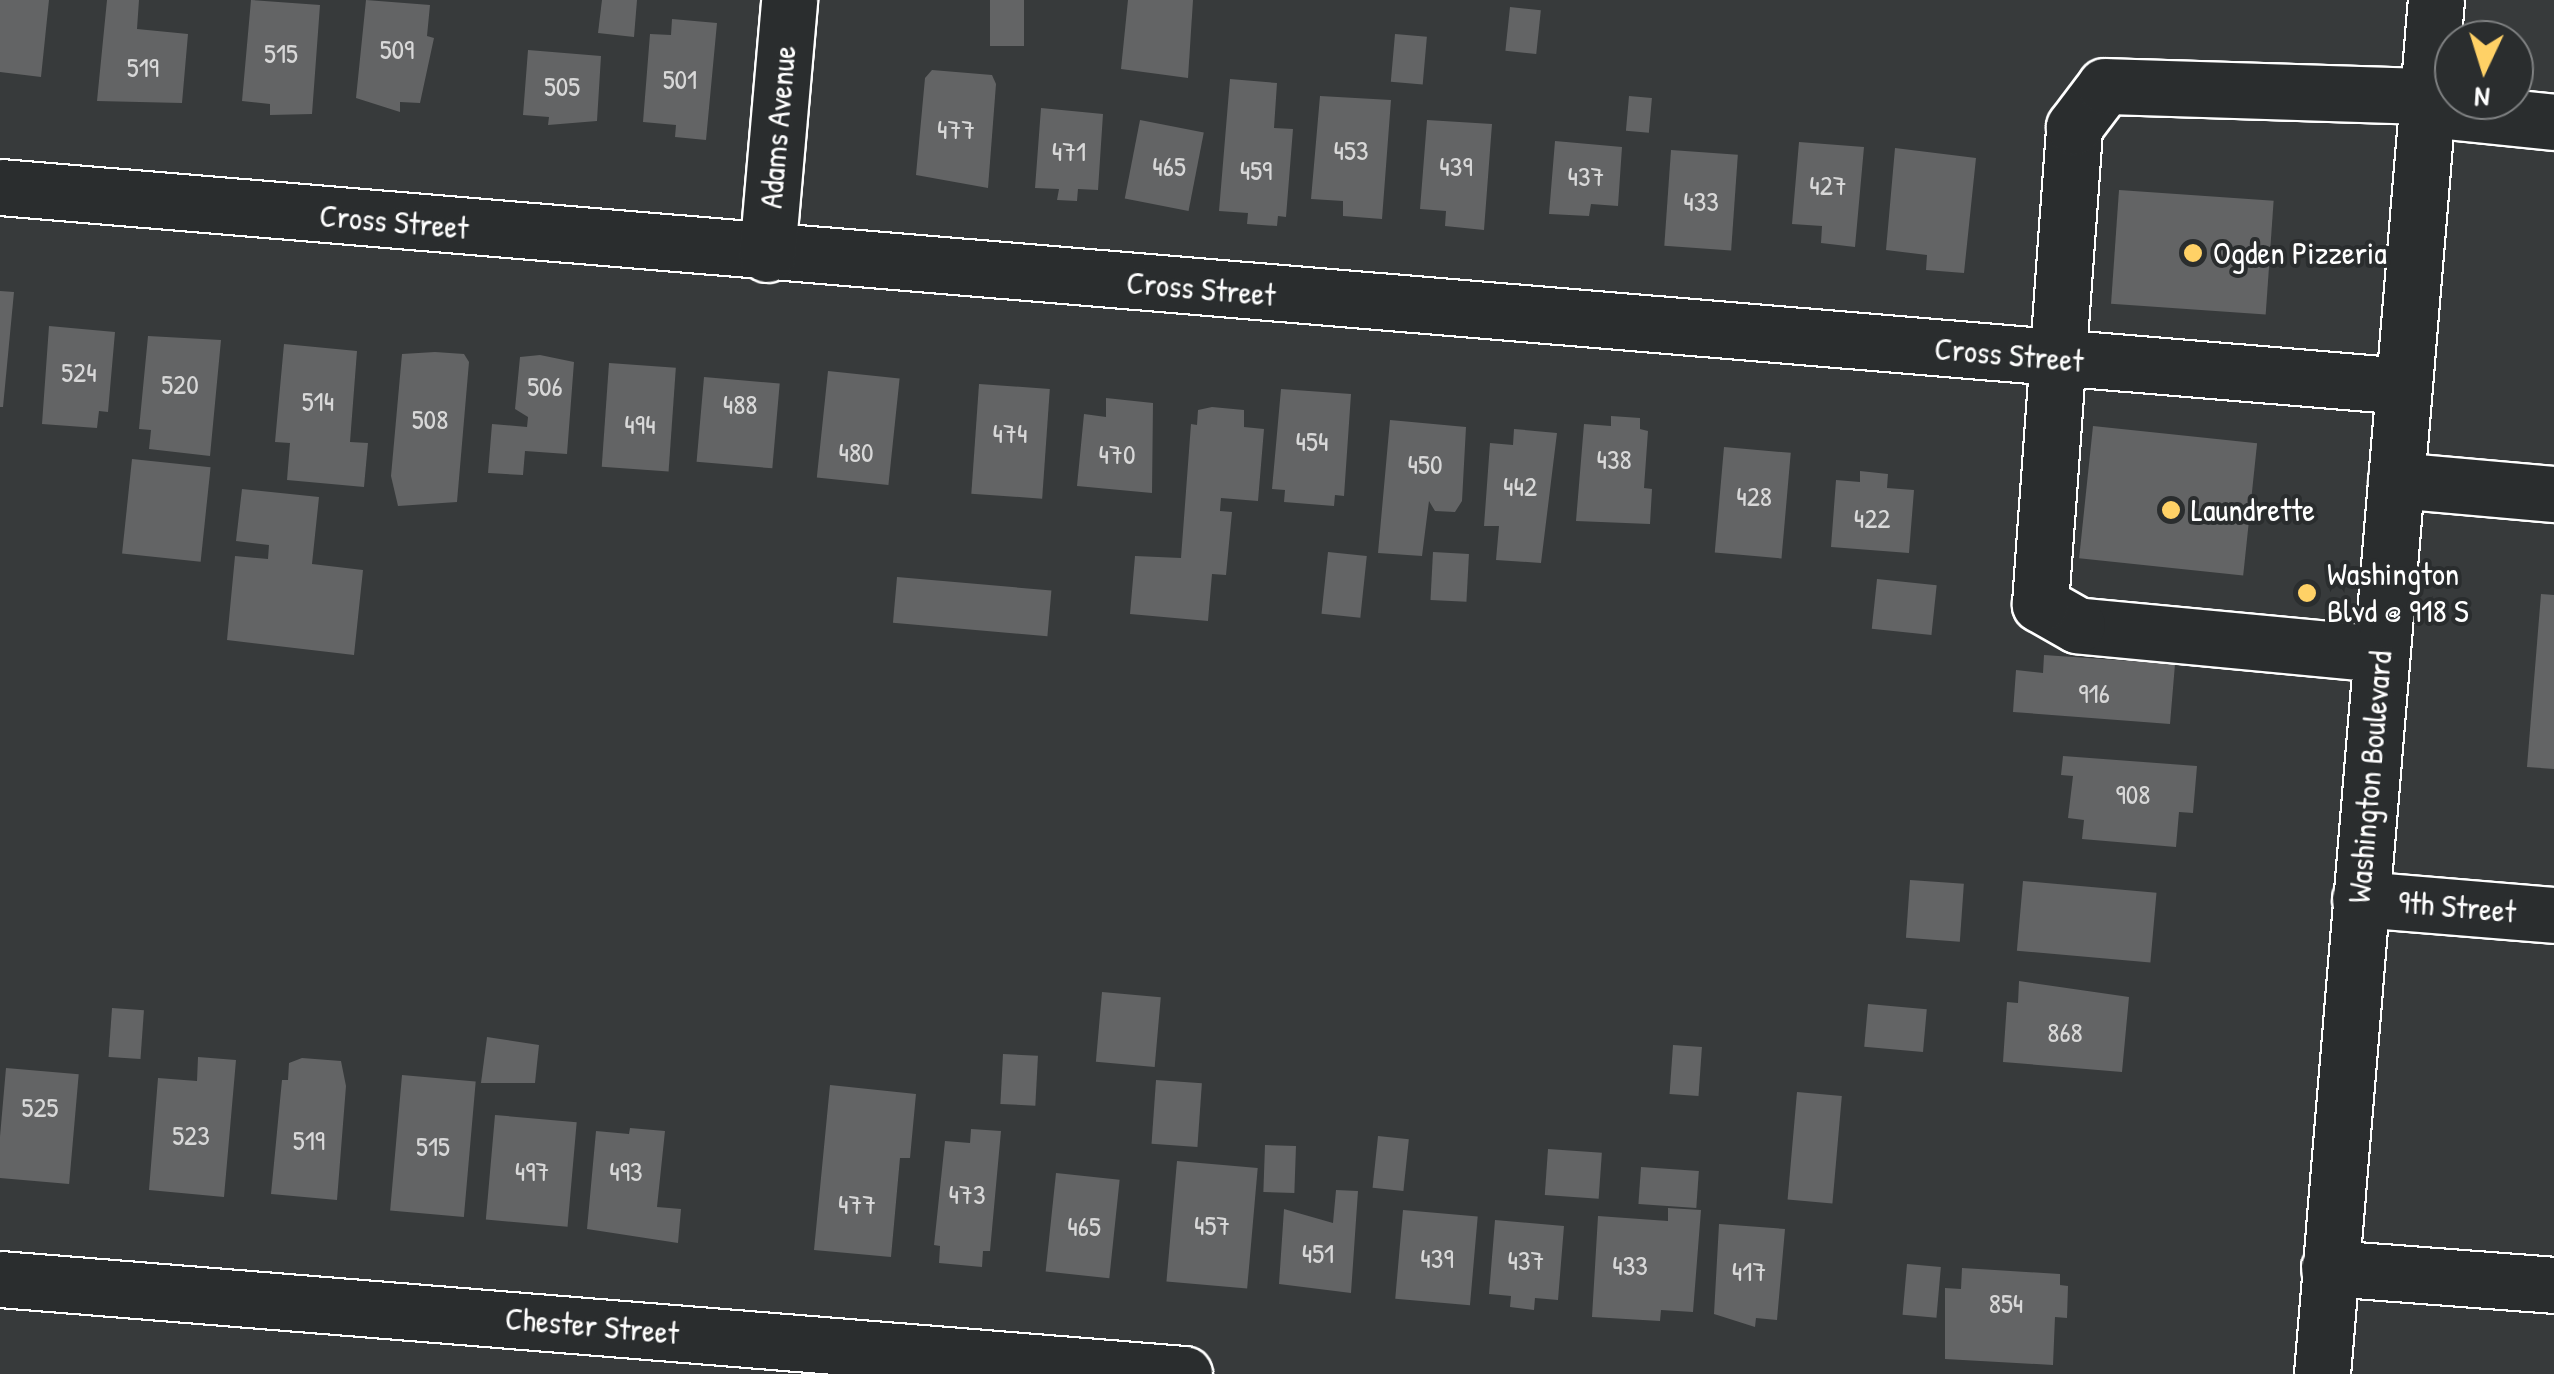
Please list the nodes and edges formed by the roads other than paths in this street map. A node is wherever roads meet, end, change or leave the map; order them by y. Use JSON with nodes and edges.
{"nodes":[{"id":1,"x":790,"y":0,"type":"edge"},
{"id":2,"x":2436,"y":0,"type":"edge"},
{"id":3,"x":2427,"y":102,"type":"junction"},
{"id":4,"x":2554,"y":122,"type":"edge"},
{"id":5,"x":0,"y":187,"type":"edge"},
{"id":6,"x":767,"y":254,"type":"junction"},
{"id":7,"x":2060,"y":359,"type":"junction"},
{"id":8,"x":2403,"y":386,"type":"junction"},
{"id":9,"x":2396,"y":480,"type":"junction"},
{"id":10,"x":2554,"y":494,"type":"edge"},
{"id":11,"x":2380,"y":654,"type":"junction"},
{"id":12,"x":2360,"y":898,"type":"junction"},
{"id":13,"x":2554,"y":915,"type":"edge"},
{"id":14,"x":2329,"y":1268,"type":"junction"},
{"id":15,"x":0,"y":1279,"type":"edge"},
{"id":16,"x":2554,"y":1286,"type":"edge"},
{"id":17,"x":1184,"y":1374,"type":"edge"},
{"id":18,"x":2322,"y":1374,"type":"edge"}],
"edges":[{"from":1,"to":6,"type":"street","name":"Adams Avenue"},
{"from":2,"to":3,"type":"street","name":"Washington Boulevard"},
{"from":3,"to":4,"type":"street"},
{"from":3,"to":7,"type":"street"},
{"from":3,"to":8,"type":"street","name":"Washington Boulevard"},
{"from":5,"to":6,"type":"street","name":"Cross Street"},
{"from":6,"to":7,"type":"street","name":"Cross Street"},
{"from":7,"to":8,"type":"street","name":"Cross Street"},
{"from":7,"to":11,"type":"street"},
{"from":8,"to":9,"type":"street","name":"Washington Boulevard"},
{"from":9,"to":10,"type":"street"},
{"from":9,"to":11,"type":"street","name":"Washington Boulevard"},
{"from":11,"to":12,"type":"street","name":"Washington Boulevard"},
{"from":12,"to":13,"type":"street","name":"9th Street"},
{"from":12,"to":14,"type":"street","name":"Washington Boulevard"},
{"from":14,"to":16,"type":"street"},
{"from":14,"to":18,"type":"street","name":"Washington Boulevard"},
{"from":15,"to":17,"type":"street","name":"Chester Street"}]}
